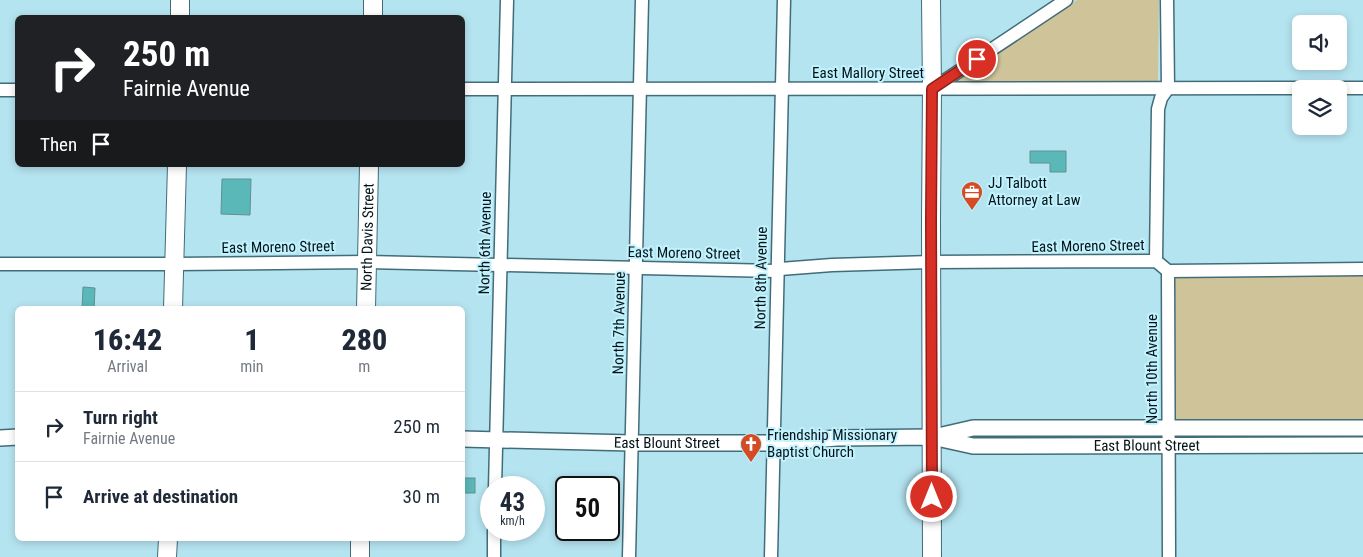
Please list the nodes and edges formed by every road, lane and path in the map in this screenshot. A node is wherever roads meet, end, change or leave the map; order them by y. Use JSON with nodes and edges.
{"nodes":[{"id":1,"x":180,"y":0,"type":"edge"},
{"id":2,"x":373,"y":0,"type":"edge"},
{"id":3,"x":507,"y":0,"type":"edge"},
{"id":4,"x":642,"y":0,"type":"edge"},
{"id":5,"x":784,"y":0,"type":"edge"},
{"id":6,"x":931,"y":0,"type":"edge"},
{"id":7,"x":1066,"y":0,"type":"edge"},
{"id":8,"x":1167,"y":0,"type":"edge"},
{"id":9,"x":180,"y":15,"type":"edge"},
{"id":10,"x":373,"y":15,"type":"edge"},
{"id":11,"x":1168,"y":88,"type":"junction"},
{"id":12,"x":1363,"y":88,"type":"edge"},
{"id":13,"x":465,"y":89,"type":"edge"},
{"id":14,"x":505,"y":89,"type":"junction"},
{"id":15,"x":640,"y":89,"type":"junction"},
{"id":16,"x":782,"y":89,"type":"junction"},
{"id":17,"x":932,"y":89,"type":"junction"},
{"id":18,"x":0,"y":90,"type":"edge"},
{"id":19,"x":15,"y":90,"type":"edge"},
{"id":20,"x":177,"y":167,"type":"edge"},
{"id":21,"x":369,"y":167,"type":"edge"},
{"id":22,"x":1156,"y":261,"type":"junction"},
{"id":23,"x":367,"y":262,"type":"junction"},
{"id":24,"x":931,"y":262,"type":"junction"},
{"id":25,"x":0,"y":264,"type":"edge"},
{"id":26,"x":174,"y":264,"type":"junction"},
{"id":27,"x":501,"y":265,"type":"junction"},
{"id":28,"x":636,"y":268,"type":"junction"},
{"id":29,"x":1363,"y":269,"type":"edge"},
{"id":30,"x":777,"y":271,"type":"junction"},
{"id":31,"x":1168,"y":271,"type":"junction"},
{"id":32,"x":173,"y":306,"type":"edge"},
{"id":33,"x":366,"y":306,"type":"edge"},
{"id":34,"x":1169,"y":428,"type":"junction"},
{"id":35,"x":1363,"y":428,"type":"edge"},
{"id":36,"x":932,"y":437,"type":"junction"},
{"id":37,"x":0,"y":438,"type":"edge"},
{"id":38,"x":15,"y":438,"type":"edge"},
{"id":39,"x":465,"y":439,"type":"edge"},
{"id":40,"x":496,"y":440,"type":"junction"},
{"id":41,"x":632,"y":443,"type":"junction"},
{"id":42,"x":774,"y":443,"type":"junction"},
{"id":43,"x":1169,"y":445,"type":"junction"},
{"id":44,"x":1363,"y":445,"type":"edge"},
{"id":45,"x":495,"y":476,"type":"edge"},
{"id":46,"x":168,"y":541,"type":"edge"},
{"id":47,"x":360,"y":541,"type":"edge"},
{"id":48,"x":494,"y":541,"type":"edge"},
{"id":49,"x":167,"y":557,"type":"edge"},
{"id":50,"x":360,"y":557,"type":"edge"},
{"id":51,"x":494,"y":557,"type":"edge"},
{"id":52,"x":628,"y":557,"type":"edge"},
{"id":53,"x":771,"y":557,"type":"edge"},
{"id":54,"x":932,"y":557,"type":"edge"},
{"id":55,"x":1169,"y":557,"type":"edge"}],
"edges":[{"from":1,"to":9,"type":"main road"},
{"from":2,"to":10,"type":"main road"},
{"from":3,"to":14,"type":"street","name":"North 6th Avenue"},
{"from":4,"to":15,"type":"street","name":"North 7th Avenue"},
{"from":5,"to":16,"type":"street","name":"North 8th Avenue"},
{"from":6,"to":17,"type":"main road"},
{"from":7,"to":17,"type":"street"},
{"from":8,"to":11,"type":"street"},
{"from":11,"to":12,"type":"street","name":"East Mallory Street"},
{"from":11,"to":17,"type":"street","name":"East Mallory Street"},
{"from":11,"to":22,"type":"street"},
{"from":13,"to":14,"type":"street","name":"East Mallory Street"},
{"from":14,"to":15,"type":"street","name":"East Mallory Street"},
{"from":14,"to":27,"type":"street","name":"North 6th Avenue"},
{"from":15,"to":16,"type":"street","name":"East Mallory Street"},
{"from":15,"to":28,"type":"street","name":"North 7th Avenue"},
{"from":16,"to":17,"type":"street","name":"East Mallory Street"},
{"from":16,"to":30,"type":"street","name":"North 8th Avenue"},
{"from":17,"to":24,"type":"main road"},
{"from":18,"to":19,"type":"street"},
{"from":20,"to":26,"type":"main road"},
{"from":21,"to":23,"type":"main road","name":"North Davis Street"},
{"from":22,"to":24,"type":"street","name":"East Moreno Street"},
{"from":22,"to":31,"type":"street","name":"East Moreno Street"},
{"from":23,"to":26,"type":"street","name":"East Moreno Street"},
{"from":23,"to":27,"type":"street","name":"East Moreno Street"},
{"from":23,"to":33,"type":"main road","name":"North Davis Street"},
{"from":24,"to":30,"type":"street","name":"East Moreno Street"},
{"from":24,"to":36,"type":"main road"},
{"from":25,"to":26,"type":"street","name":"East Moreno Street"},
{"from":26,"to":32,"type":"main road"},
{"from":27,"to":28,"type":"street","name":"East Moreno Street"},
{"from":27,"to":40,"type":"street","name":"North 6th Avenue"},
{"from":28,"to":30,"type":"street","name":"East Moreno Street"},
{"from":28,"to":41,"type":"street","name":"North 7th Avenue"},
{"from":29,"to":31,"type":"street"},
{"from":30,"to":42,"type":"street","name":"North 8th Avenue"},
{"from":31,"to":34,"type":"street","name":"North 10th Avenue"},
{"from":34,"to":35,"type":"street","name":"East Blount Street"},
{"from":34,"to":36,"type":"street","name":"East Blount Street"},
{"from":34,"to":43,"type":"street","name":"North 10th Avenue"},
{"from":36,"to":42,"type":"street","name":"East Blount Street"},
{"from":36,"to":43,"type":"street","name":"East Blount Street"},
{"from":36,"to":54,"type":"main road"},
{"from":37,"to":38,"type":"street"},
{"from":39,"to":40,"type":"street","name":"East Blount Street"},
{"from":40,"to":41,"type":"street","name":"East Blount Street"},
{"from":40,"to":45,"type":"street","name":"North 6th Avenue"},
{"from":41,"to":42,"type":"street","name":"East Blount Street"},
{"from":41,"to":52,"type":"street","name":"North 7th Avenue"},
{"from":42,"to":53,"type":"street","name":"North 8th Avenue"},
{"from":43,"to":44,"type":"street","name":"East Blount Street"},
{"from":43,"to":55,"type":"street","name":"North 10th Avenue"},
{"from":46,"to":49,"type":"main road"},
{"from":47,"to":50,"type":"main road"},
{"from":48,"to":51,"type":"street"}]}
